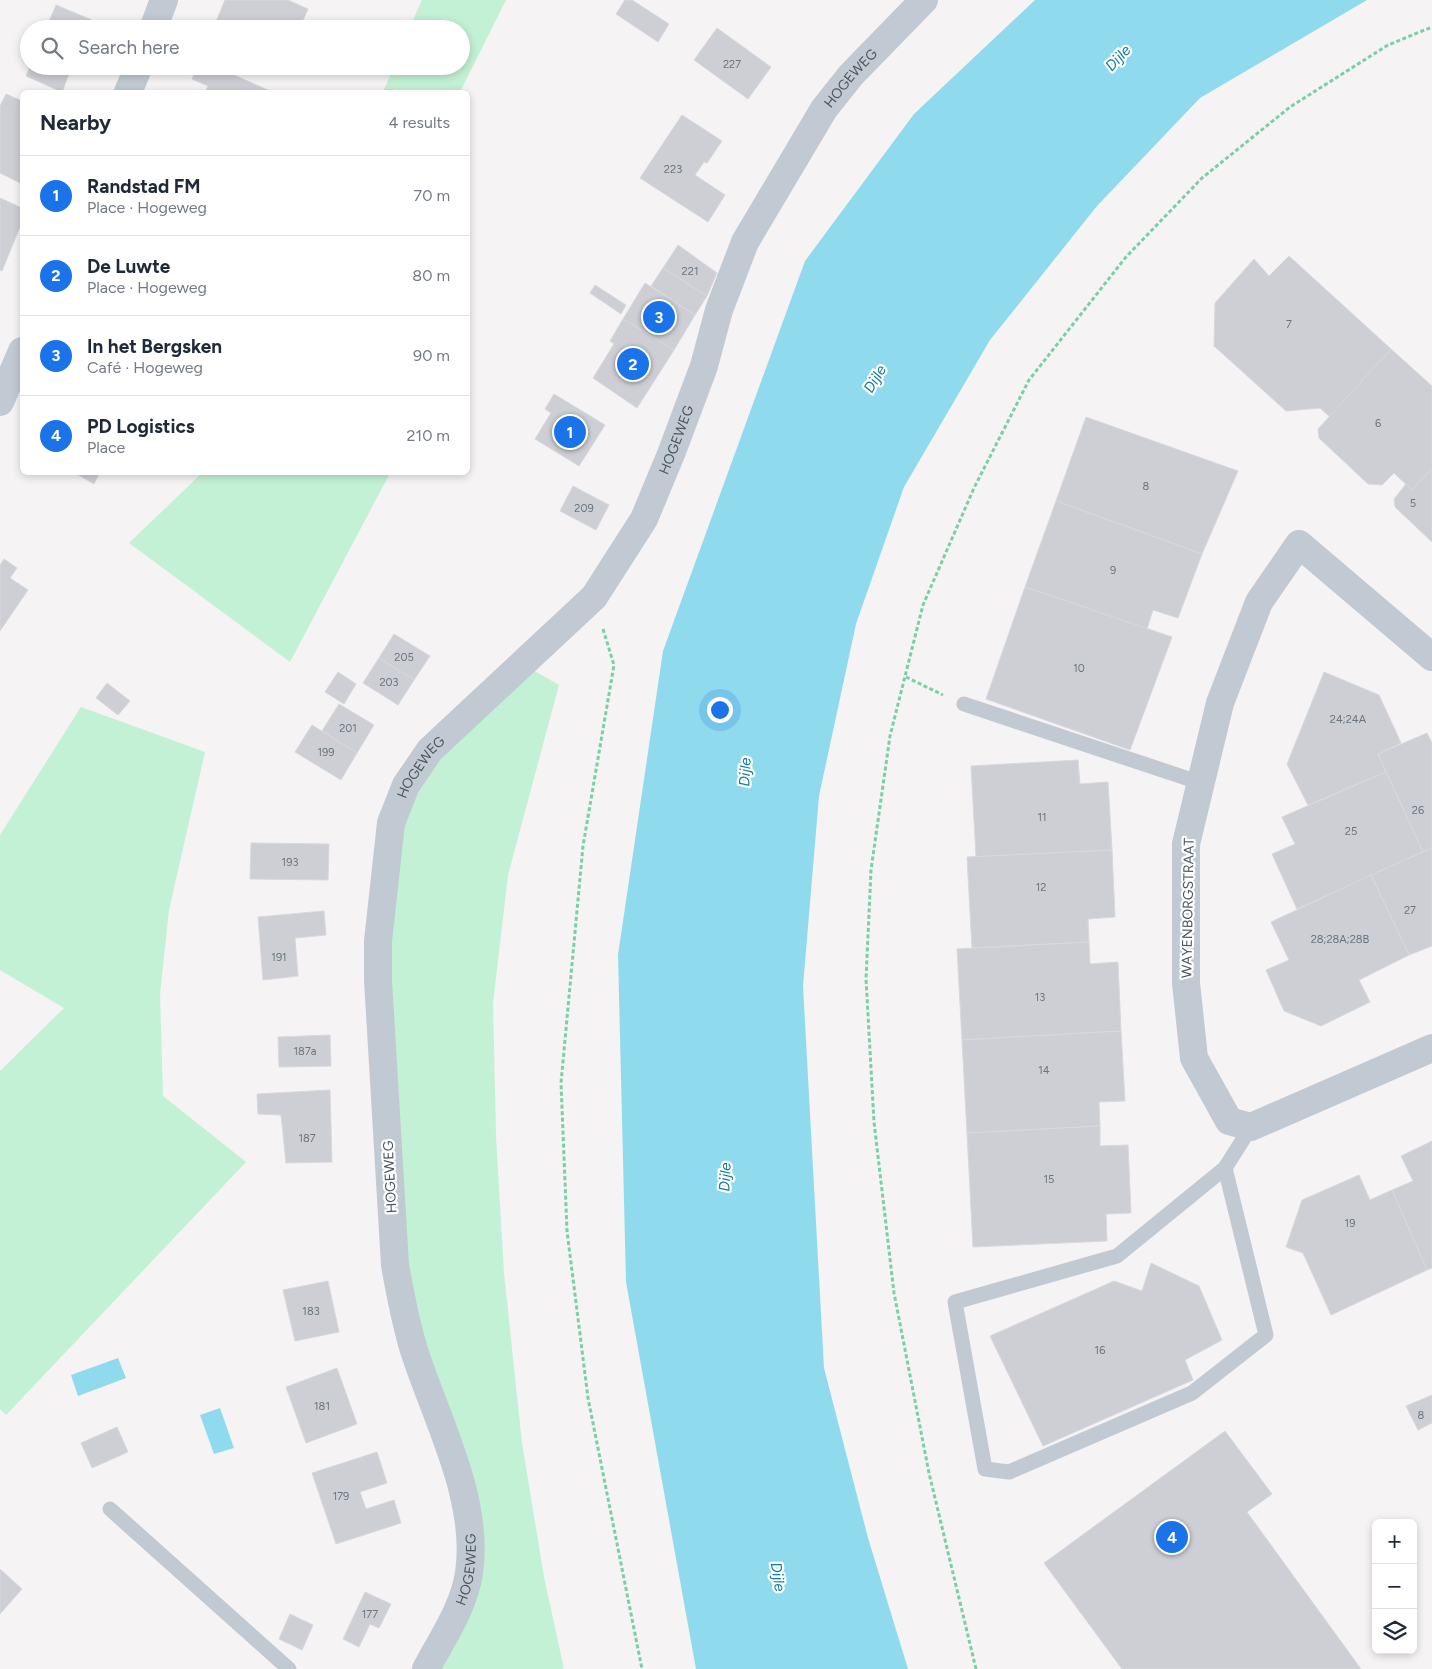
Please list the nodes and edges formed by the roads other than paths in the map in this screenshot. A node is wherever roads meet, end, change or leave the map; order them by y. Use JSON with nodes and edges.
{"nodes":[{"id":1,"x":164,"y":0,"type":"edge"},
{"id":2,"x":924,"y":0,"type":"edge"},
{"id":3,"x":156,"y":20,"type":"edge"},
{"id":4,"x":135,"y":75,"type":"edge"},
{"id":5,"x":129,"y":90,"type":"edge"},
{"id":6,"x":20,"y":356,"type":"edge"},
{"id":7,"x":0,"y":402,"type":"edge"},
{"id":8,"x":1432,"y":657,"type":"edge"},
{"id":9,"x":964,"y":704,"type":"road end"},
{"id":10,"x":1201,"y":783,"type":"junction"},
{"id":11,"x":1432,"y":1048,"type":"edge"},
{"id":12,"x":1251,"y":1127,"type":"junction"},
{"id":13,"x":1225,"y":1168,"type":"junction"},
{"id":14,"x":110,"y":1509,"type":"dead end"},
{"id":15,"x":289,"y":1669,"type":"edge"},
{"id":16,"x":426,"y":1669,"type":"edge"}],
"edges":[{"from":1,"to":3,"type":"street"},
{"from":2,"to":16,"type":"street","name":"HOGEWEG"},
{"from":4,"to":5,"type":"street"},
{"from":6,"to":7,"type":"street"},
{"from":8,"to":10,"type":"street","name":"WAYENBORGSTRAAT"},
{"from":9,"to":10,"type":"lane"},
{"from":10,"to":12,"type":"street","name":"WAYENBORGSTRAAT"},
{"from":11,"to":12,"type":"street"},
{"from":12,"to":13,"type":"lane"},
{"from":13,"to":13,"type":"lane"},
{"from":14,"to":15,"type":"lane"}]}
